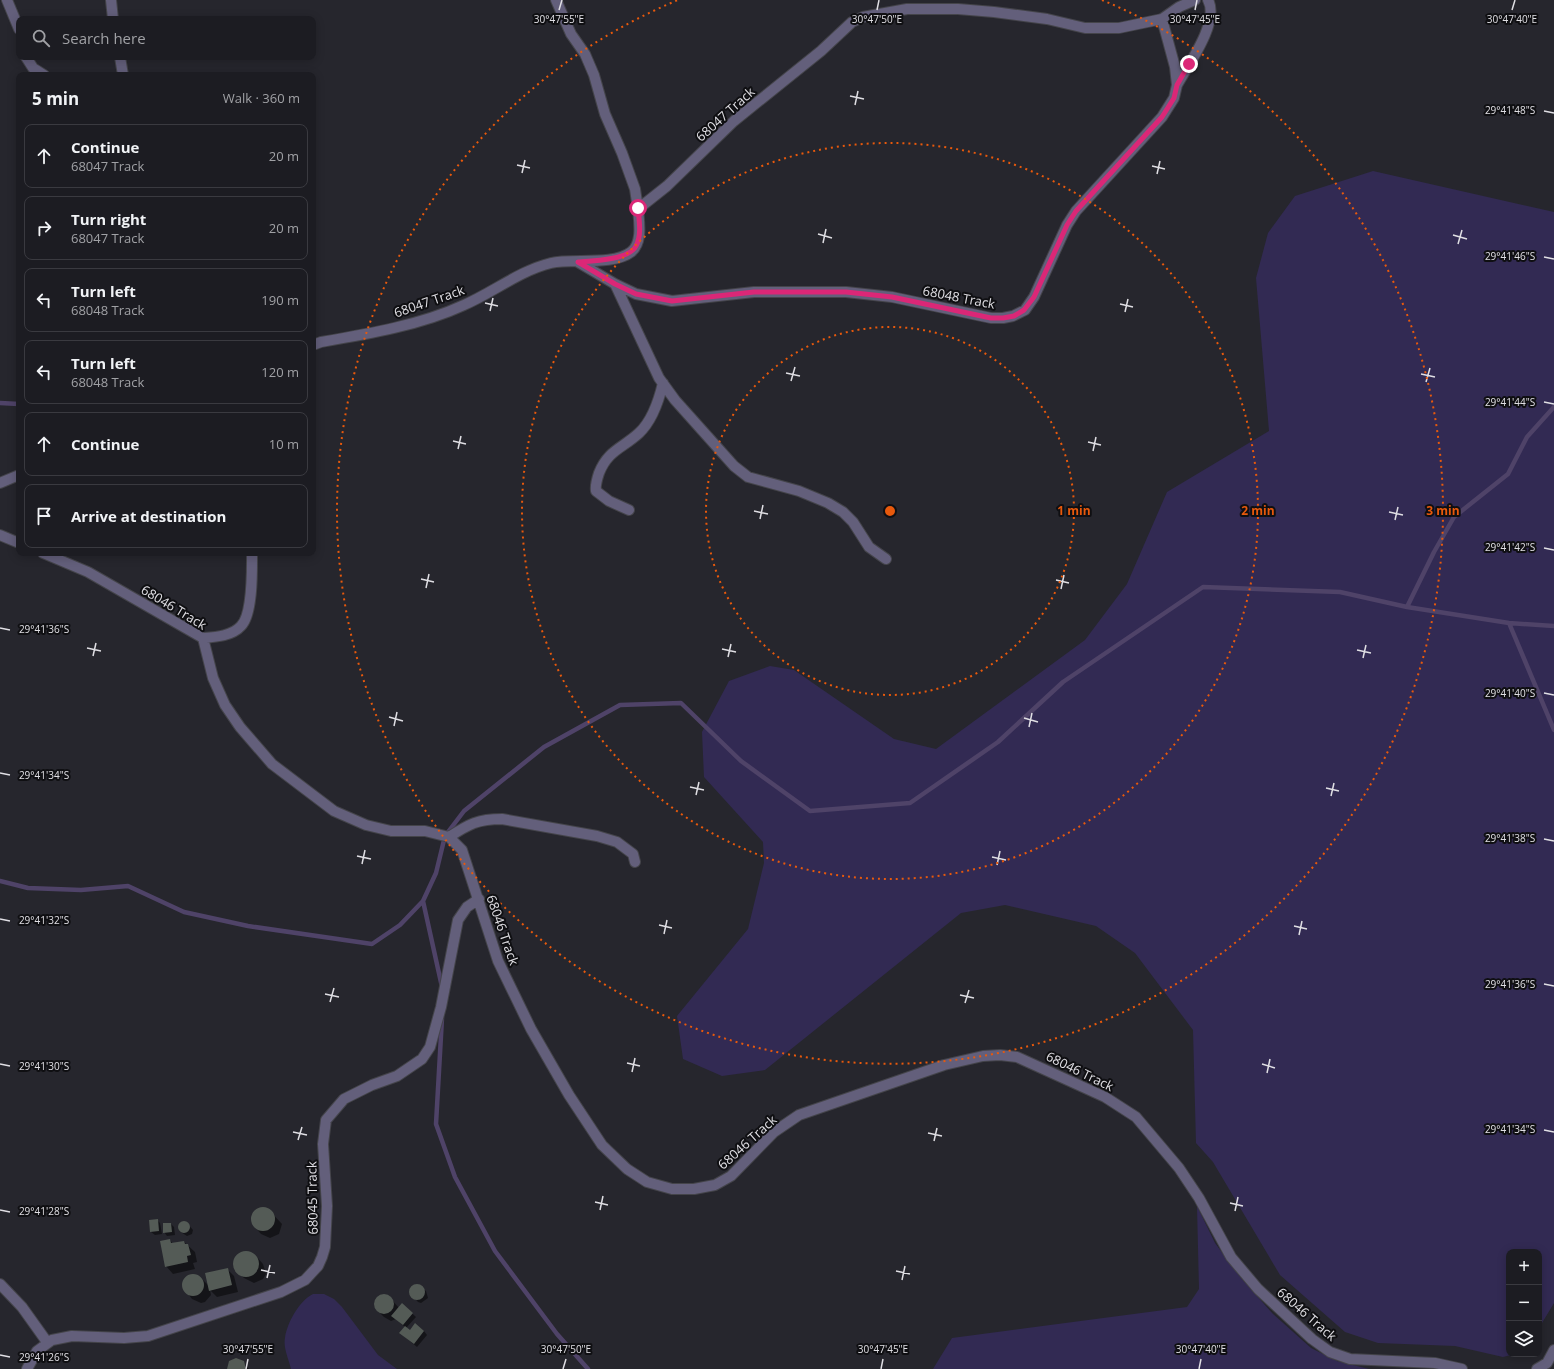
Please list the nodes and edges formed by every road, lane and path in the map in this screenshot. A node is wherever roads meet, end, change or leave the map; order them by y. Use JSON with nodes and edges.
{"nodes":[{"id":1,"x":7,"y":0,"type":"edge"},
{"id":2,"x":110,"y":0,"type":"edge"},
{"id":3,"x":556,"y":0,"type":"edge"},
{"id":4,"x":1208,"y":0,"type":"edge"},
{"id":5,"x":1192,"y":1,"type":"edge"},
{"id":6,"x":113,"y":16,"type":"edge"},
{"id":7,"x":1162,"y":19,"type":"junction"},
{"id":8,"x":16,"y":22,"type":"edge"},
{"id":9,"x":28,"y":60,"type":"edge"},
{"id":10,"x":120,"y":60,"type":"edge"},
{"id":11,"x":39,"y":72,"type":"edge"},
{"id":12,"x":122,"y":72,"type":"edge"},
{"id":13,"x":1177,"y":85,"type":"junction"},
{"id":14,"x":638,"y":208,"type":"junction"},
{"id":15,"x":578,"y":262,"type":"junction"},
{"id":16,"x":615,"y":284,"type":"junction"},
{"id":17,"x":316,"y":344,"type":"edge"},
{"id":18,"x":663,"y":383,"type":"junction"},
{"id":19,"x":16,"y":476,"type":"edge"},
{"id":20,"x":0,"y":484,"type":"edge"},
{"id":21,"x":629,"y":510,"type":"dead end"},
{"id":22,"x":0,"y":535,"type":"edge"},
{"id":23,"x":16,"y":542,"type":"edge"},
{"id":24,"x":50,"y":556,"type":"edge"},
{"id":25,"x":252,"y":556,"type":"edge"},
{"id":26,"x":886,"y":559,"type":"dead end"},
{"id":27,"x":203,"y":638,"type":"junction"},
{"id":28,"x":449,"y":837,"type":"junction"},
{"id":29,"x":635,"y":862,"type":"dead end"},
{"id":30,"x":479,"y":899,"type":"junction"},
{"id":31,"x":0,"y":1284,"type":"edge"},
{"id":32,"x":47,"y":1342,"type":"junction"},
{"id":33,"x":1554,"y":1350,"type":"edge"},
{"id":34,"x":27,"y":1369,"type":"edge"},
{"id":35,"x":1462,"y":1369,"type":"edge"},
{"id":36,"x":1537,"y":1369,"type":"edge"}],
"edges":[{"from":1,"to":8,"type":"street"},
{"from":2,"to":6,"type":"street"},
{"from":3,"to":14,"type":"street"},
{"from":4,"to":13,"type":"street"},
{"from":5,"to":7,"type":"street","name":"68047 Track"},
{"from":7,"to":13,"type":"street","name":"68048 Track"},
{"from":7,"to":14,"type":"street","name":"68047 Track"},
{"from":9,"to":11,"type":"street"},
{"from":10,"to":12,"type":"street"},
{"from":13,"to":16,"type":"street","name":"68048 Track"},
{"from":14,"to":15,"type":"street","name":"68047 Track"},
{"from":15,"to":16,"type":"street","name":"68048 Track"},
{"from":15,"to":17,"type":"street","name":"68047 Track"},
{"from":16,"to":18,"type":"street"},
{"from":18,"to":21,"type":"street"},
{"from":18,"to":26,"type":"street"},
{"from":19,"to":20,"type":"street"},
{"from":22,"to":23,"type":"street"},
{"from":24,"to":27,"type":"street","name":"68046 Track"},
{"from":25,"to":27,"type":"street"},
{"from":27,"to":28,"type":"street","name":"68046 Track"},
{"from":28,"to":29,"type":"street"},
{"from":28,"to":30,"type":"street","name":"68046 Track"},
{"from":30,"to":32,"type":"street","name":"68045 Track"},
{"from":30,"to":35,"type":"street","name":"68046 Track"},
{"from":31,"to":32,"type":"street"},
{"from":32,"to":34,"type":"street"},
{"from":33,"to":36,"type":"street"}]}
